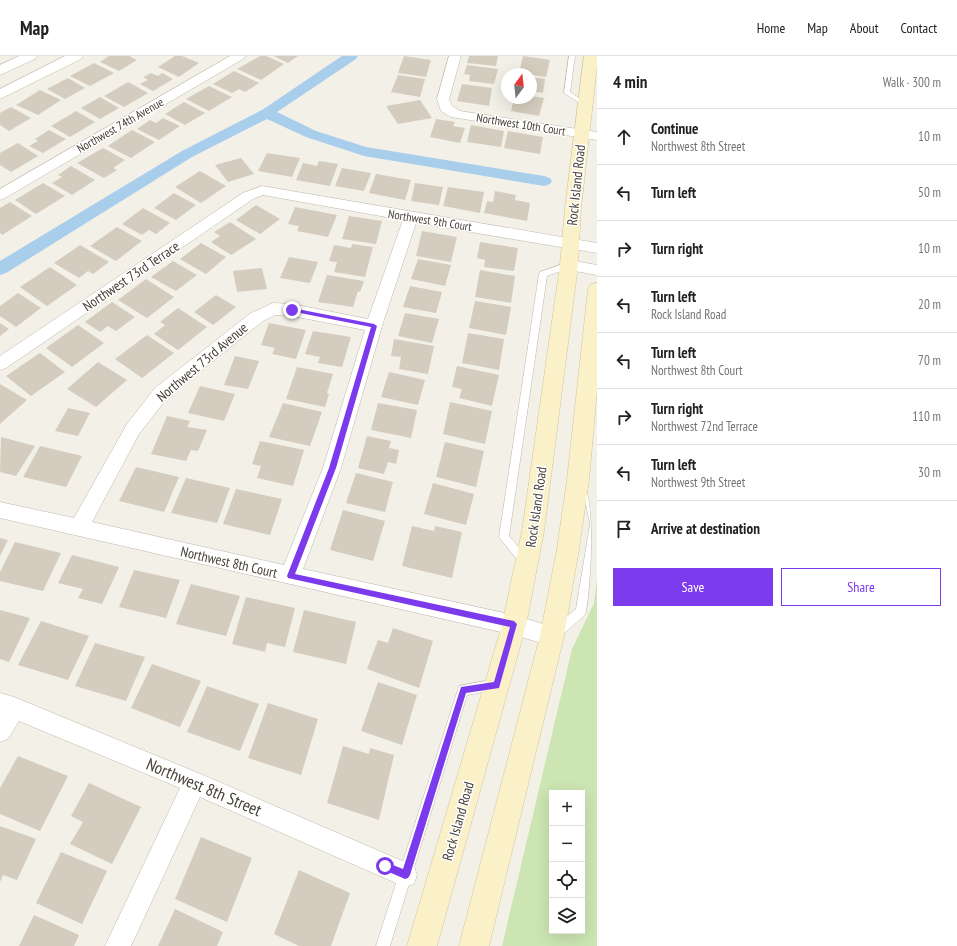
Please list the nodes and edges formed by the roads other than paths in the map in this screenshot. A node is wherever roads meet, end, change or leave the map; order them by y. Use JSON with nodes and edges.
{"nodes":[{"id":1,"x":30,"y":56,"type":"edge"},
{"id":2,"x":76,"y":56,"type":"edge"},
{"id":3,"x":239,"y":56,"type":"edge"},
{"id":4,"x":455,"y":56,"type":"edge"},
{"id":5,"x":572,"y":56,"type":"edge"},
{"id":6,"x":591,"y":56,"type":"edge"},
{"id":7,"x":0,"y":71,"type":"edge"},
{"id":8,"x":0,"y":95,"type":"edge"},
{"id":9,"x":586,"y":105,"type":"junction"},
{"id":10,"x":589,"y":135,"type":"edge"},
{"id":11,"x":262,"y":190,"type":"joint"},
{"id":12,"x":0,"y":195,"type":"edge"},
{"id":13,"x":411,"y":217,"type":"junction"},
{"id":14,"x":570,"y":242,"type":"junction"},
{"id":15,"x":597,"y":248,"type":"edge"},
{"id":16,"x":569,"y":265,"type":"junction"},
{"id":17,"x":597,"y":270,"type":"edge"},
{"id":18,"x":597,"y":289,"type":"edge"},
{"id":19,"x":374,"y":326,"type":"junction"},
{"id":20,"x":0,"y":364,"type":"edge"},
{"id":21,"x":0,"y":510,"type":"edge"},
{"id":22,"x":79,"y":527,"type":"junction"},
{"id":23,"x":527,"y":564,"type":"junction"},
{"id":24,"x":290,"y":576,"type":"junction"},
{"id":25,"x":514,"y":624,"type":"junction"},
{"id":26,"x":552,"y":636,"type":"junction"},
{"id":27,"x":496,"y":685,"type":"junction"},
{"id":28,"x":7,"y":706,"type":"edge"},
{"id":29,"x":0,"y":731,"type":"edge"},
{"id":30,"x":195,"y":783,"type":"junction"},
{"id":31,"x":405,"y":875,"type":"junction"},
{"id":32,"x":118,"y":946,"type":"edge"},
{"id":33,"x":383,"y":946,"type":"edge"},
{"id":34,"x":422,"y":946,"type":"edge"},
{"id":35,"x":474,"y":946,"type":"edge"}],
"edges":[{"from":1,"to":7,"type":"street"},
{"from":2,"to":8,"type":"street"},
{"from":3,"to":12,"type":"street","name":"Northwest 74th Avenue"},
{"from":4,"to":10,"type":"street","name":"Northwest 10th Court"},
{"from":5,"to":9,"type":"lane"},
{"from":6,"to":9,"type":"main road","name":"Rock Island Road"},
{"from":9,"to":10,"type":"main road","name":"Rock Island Road"},
{"from":10,"to":14,"type":"main road","name":"Rock Island Road"},
{"from":11,"to":13,"type":"street","name":"Northwest 9th Court"},
{"from":11,"to":20,"type":"street","name":"Northwest 73rd Terrace"},
{"from":13,"to":14,"type":"street","name":"Northwest 9th Court"},
{"from":13,"to":19,"type":"street"},
{"from":14,"to":15,"type":"street","name":"Northwest 9th Court"},
{"from":14,"to":16,"type":"main road","name":"Rock Island Road"},
{"from":16,"to":17,"type":"street"},
{"from":16,"to":23,"type":"main road","name":"Rock Island Road"},
{"from":16,"to":23,"type":"lane"},
{"from":18,"to":26,"type":"main road"},
{"from":19,"to":22,"type":"street","name":"Northwest 73rd Avenue"},
{"from":19,"to":24,"type":"street"},
{"from":21,"to":22,"type":"street","name":"Northwest 8th Court"},
{"from":22,"to":24,"type":"street","name":"Northwest 8th Court"},
{"from":23,"to":25,"type":"main road","name":"Rock Island Road"},
{"from":24,"to":25,"type":"street","name":"Northwest 8th Court"},
{"from":25,"to":26,"type":"street","name":"Northwest 8th Court"},
{"from":25,"to":27,"type":"main road","name":"Rock Island Road"},
{"from":26,"to":35,"type":"main road"},
{"from":27,"to":31,"type":"lane"},
{"from":27,"to":34,"type":"main road","name":"Rock Island Road"},
{"from":28,"to":29,"type":"street"},
{"from":28,"to":30,"type":"street","name":"Northwest 8th Street"},
{"from":30,"to":31,"type":"street","name":"Northwest 8th Street"},
{"from":30,"to":32,"type":"street"},
{"from":31,"to":33,"type":"lane"}]}
